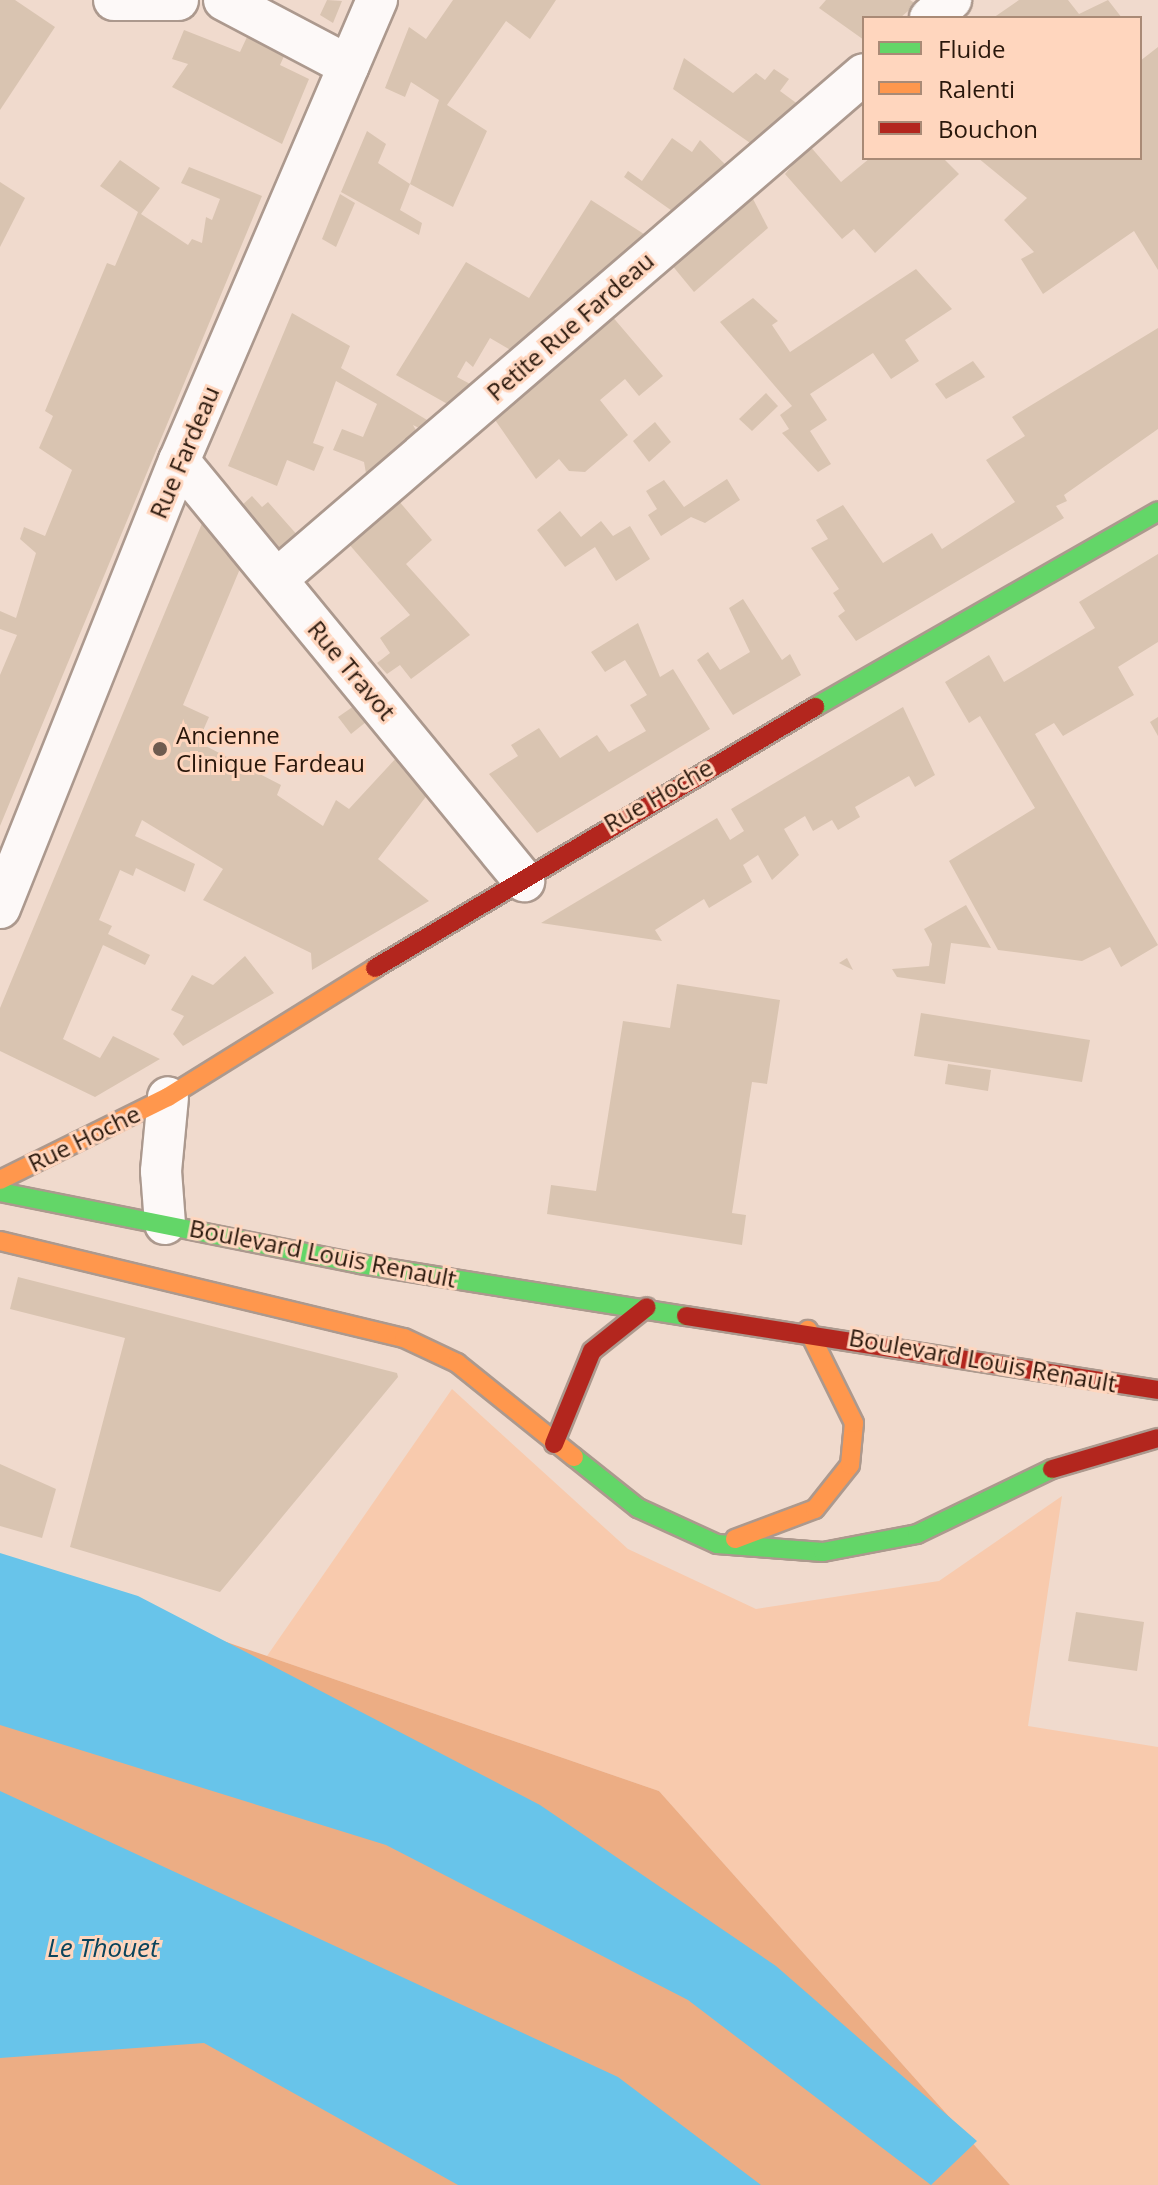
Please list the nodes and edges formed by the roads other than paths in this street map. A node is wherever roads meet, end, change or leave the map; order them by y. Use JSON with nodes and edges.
{"nodes":[{"id":1,"x":114,"y":0,"type":"edge"},
{"id":2,"x":178,"y":0,"type":"edge"},
{"id":3,"x":224,"y":0,"type":"edge"},
{"id":4,"x":377,"y":0,"type":"edge"},
{"id":5,"x":951,"y":0,"type":"edge"},
{"id":6,"x":932,"y":16,"type":"edge"},
{"id":7,"x":349,"y":66,"type":"junction"},
{"id":8,"x":862,"y":76,"type":"edge"},
{"id":9,"x":179,"y":461,"type":"junction"},
{"id":10,"x":1158,"y":511,"type":"edge"},
{"id":11,"x":277,"y":579,"type":"junction"},
{"id":12,"x":524,"y":881,"type":"junction"},
{"id":13,"x":0,"y":908,"type":"edge"},
{"id":14,"x":168,"y":1097,"type":"junction"},
{"id":15,"x":0,"y":1180,"type":"edge"},
{"id":16,"x":0,"y":1192,"type":"edge"},
{"id":17,"x":165,"y":1224,"type":"junction"},
{"id":18,"x":0,"y":1241,"type":"edge"},
{"id":19,"x":647,"y":1307,"type":"junction"},
{"id":20,"x":808,"y":1330,"type":"junction"},
{"id":21,"x":1158,"y":1390,"type":"edge"},
{"id":22,"x":1158,"y":1438,"type":"edge"},
{"id":23,"x":554,"y":1444,"type":"junction"},
{"id":24,"x":717,"y":1544,"type":"junction"}],
"edges":[{"from":1,"to":2,"type":"street"},
{"from":3,"to":7,"type":"street"},
{"from":4,"to":7,"type":"street","name":"Rue Fardeau"},
{"from":5,"to":6,"type":"street"},
{"from":7,"to":9,"type":"street","name":"Rue Fardeau"},
{"from":8,"to":11,"type":"street","name":"Petite Rue Fardeau"},
{"from":9,"to":11,"type":"street","name":"Rue Travot"},
{"from":9,"to":13,"type":"street","name":"Rue Fardeau"},
{"from":10,"to":12,"type":"main road","name":"Rue Hoche"},
{"from":11,"to":12,"type":"street","name":"Rue Travot"},
{"from":12,"to":14,"type":"main road","name":"Rue Hoche"},
{"from":14,"to":15,"type":"main road","name":"Rue Hoche"},
{"from":14,"to":17,"type":"street","name":"Rue Hoche"},
{"from":16,"to":17,"type":"main road","name":"Boulevard Louis Renault"},
{"from":17,"to":19,"type":"main road","name":"Boulevard Louis Renault"},
{"from":18,"to":23,"type":"main road"},
{"from":19,"to":20,"type":"main road","name":"Boulevard Louis Renault"},
{"from":19,"to":23,"type":"main road"},
{"from":20,"to":21,"type":"main road","name":"Boulevard Louis Renault"},
{"from":20,"to":24,"type":"main road","name":"Boulevard Louis Renault"},
{"from":22,"to":24,"type":"main road"},
{"from":23,"to":24,"type":"main road"}]}
